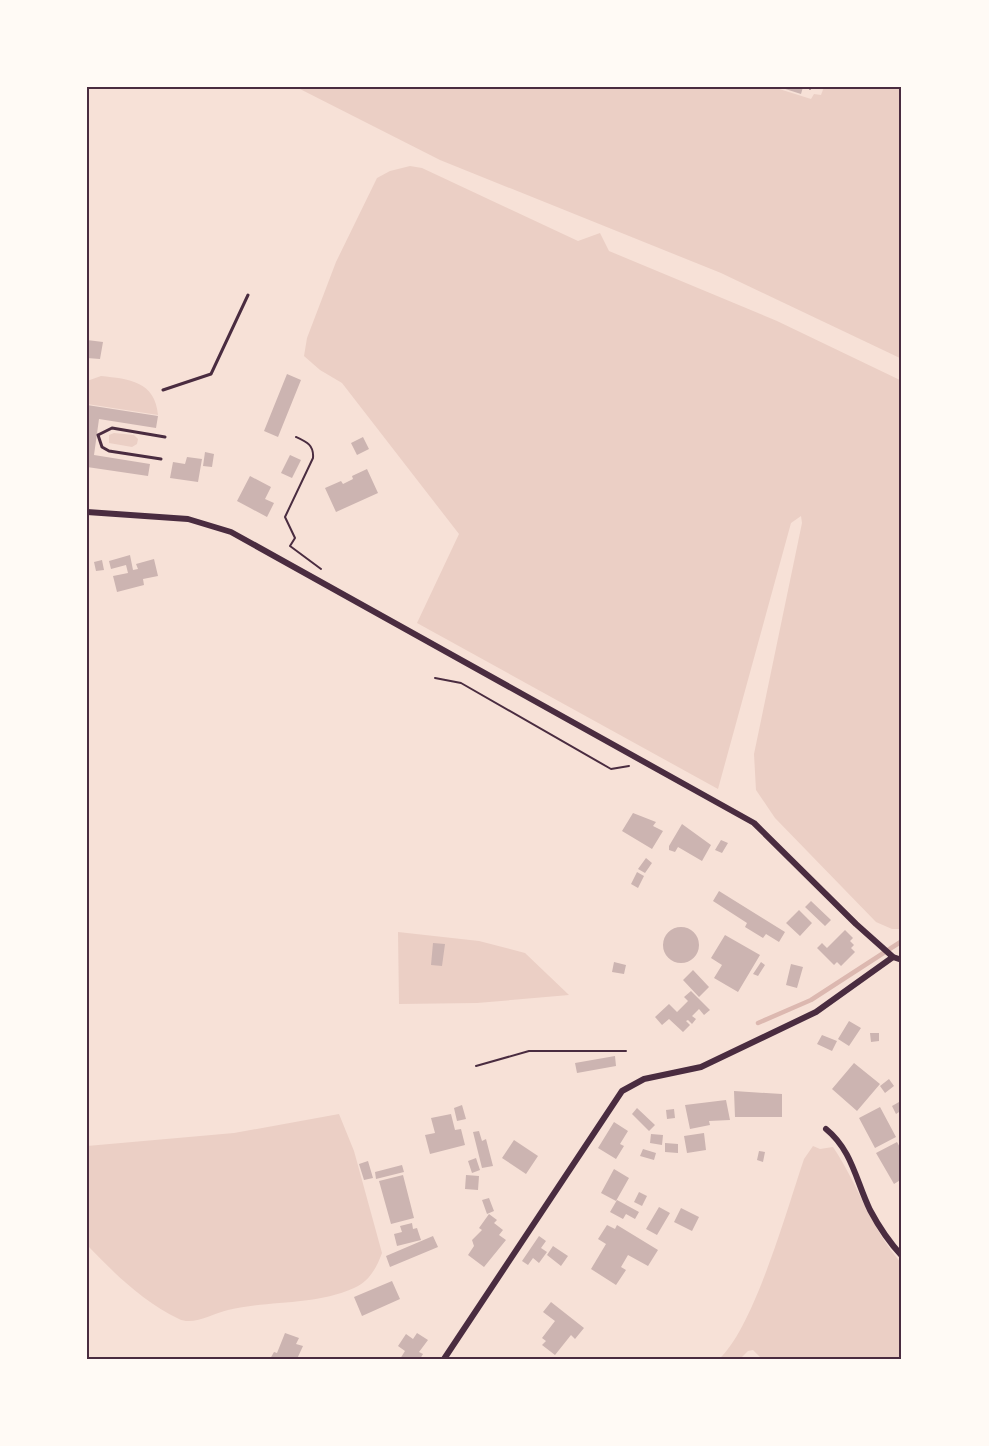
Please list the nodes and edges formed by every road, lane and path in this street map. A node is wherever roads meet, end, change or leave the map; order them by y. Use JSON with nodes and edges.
{"nodes":[{"id":1,"x":248,"y":295,"type":"dead end"},
{"id":2,"x":163,"y":390,"type":"dead end"},
{"id":3,"x":165,"y":437,"type":"dead end"},
{"id":4,"x":296,"y":437,"type":"dead end"},
{"id":5,"x":161,"y":459,"type":"dead end"},
{"id":6,"x":87,"y":512,"type":"edge"},
{"id":7,"x":327,"y":585,"type":"junction"},
{"id":8,"x":435,"y":678,"type":"dead end"},
{"id":9,"x":643,"y":761,"type":"junction"},
{"id":10,"x":891,"y":955,"type":"junction"},
{"id":11,"x":902,"y":960,"type":"edge"},
{"id":12,"x":626,"y":1051,"type":"dead end"},
{"id":13,"x":476,"y":1066,"type":"dead end"},
{"id":14,"x":826,"y":1128,"type":"dead end"},
{"id":15,"x":902,"y":1256,"type":"edge"},
{"id":16,"x":444,"y":1359,"type":"edge"}],
"edges":[{"from":1,"to":2,"type":"lane"},
{"from":3,"to":5,"type":"lane"},
{"from":4,"to":7,"type":"path"},
{"from":6,"to":7,"type":"street"},
{"from":7,"to":9,"type":"street"},
{"from":8,"to":9,"type":"path"},
{"from":9,"to":10,"type":"street"},
{"from":10,"to":11,"type":"street"},
{"from":10,"to":16,"type":"street"},
{"from":12,"to":13,"type":"path"},
{"from":14,"to":15,"type":"street"}]}
